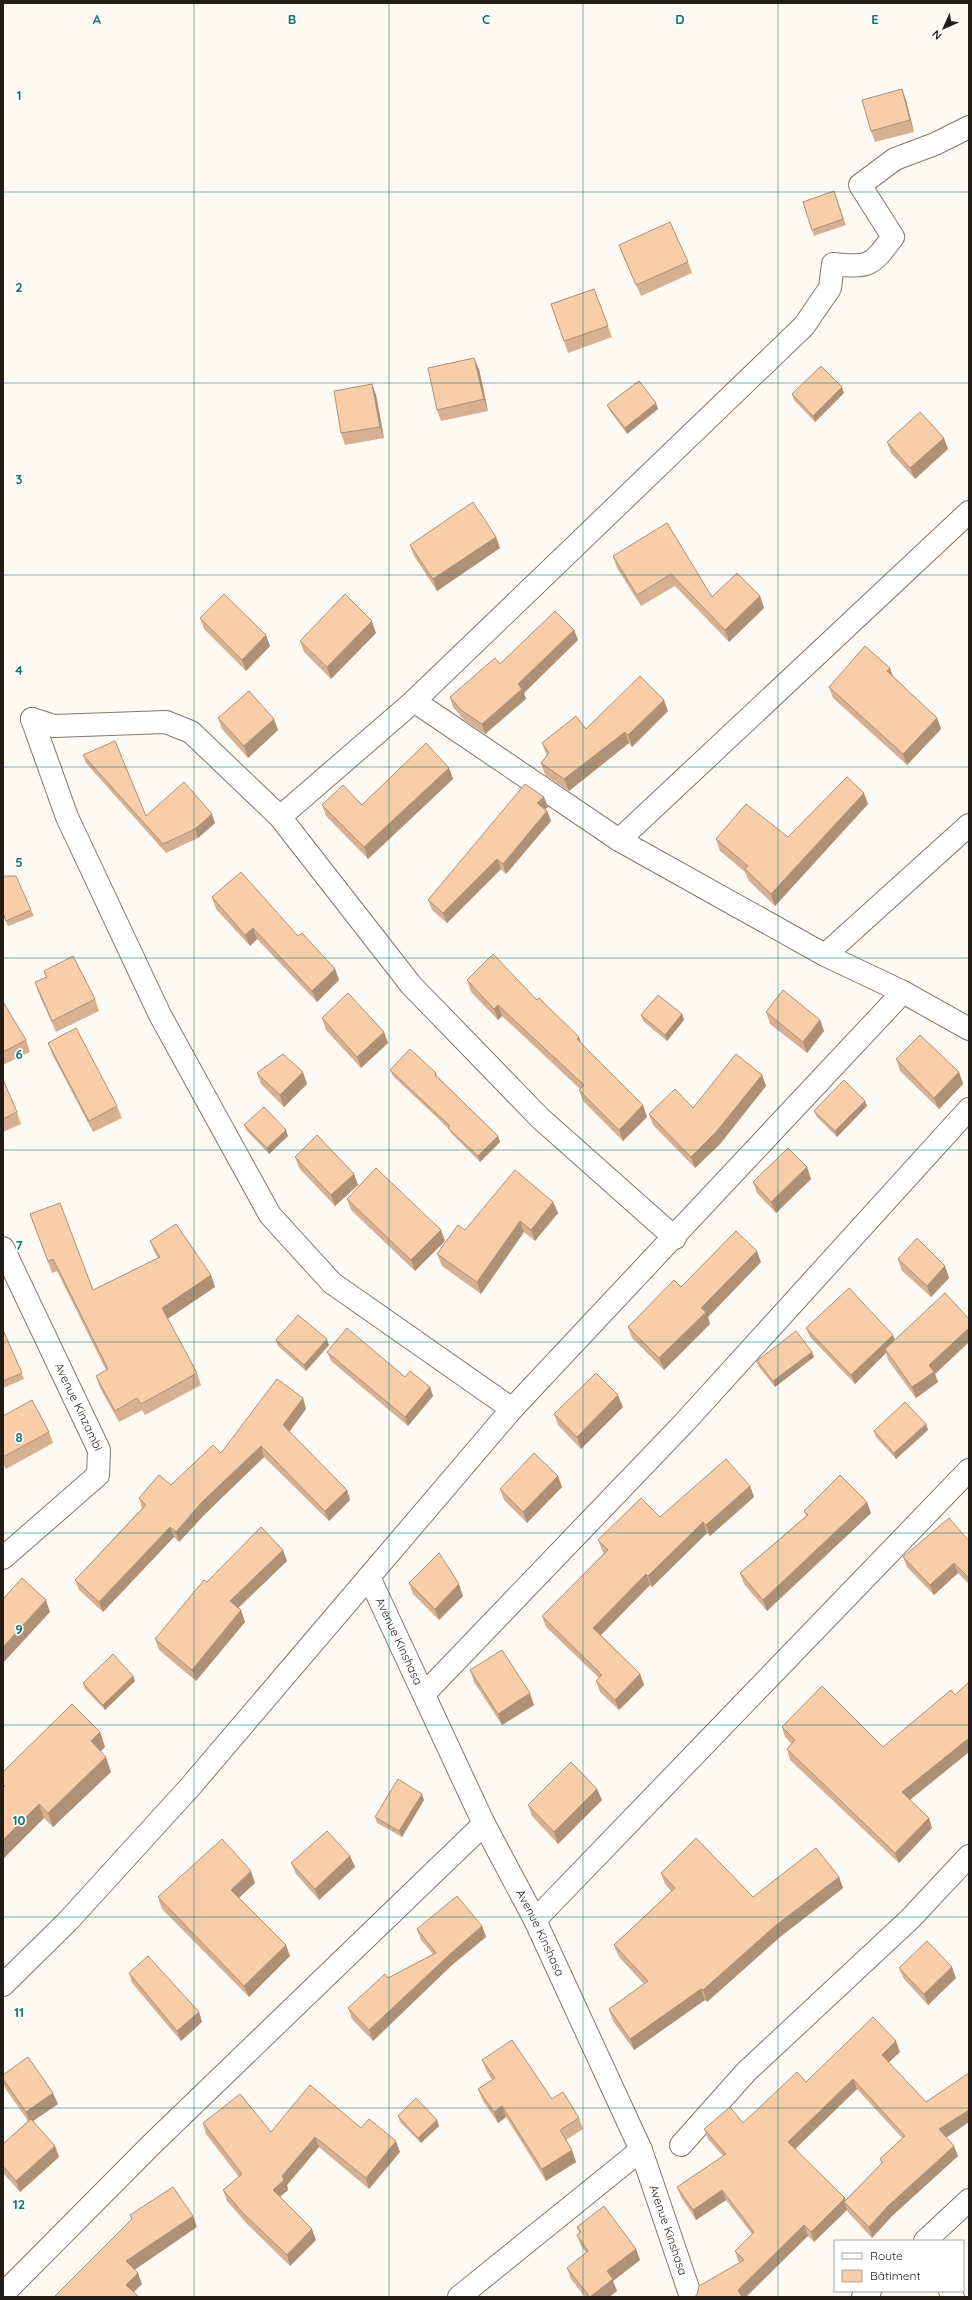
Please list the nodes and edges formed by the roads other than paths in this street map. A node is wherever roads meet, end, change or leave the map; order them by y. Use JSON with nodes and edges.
{"nodes":[{"id":1,"x":969,"y":126,"type":"edge"},
{"id":2,"x":969,"y":512,"type":"edge"},
{"id":3,"x":414,"y":701,"type":"junction"},
{"id":4,"x":280,"y":818,"type":"junction"},
{"id":5,"x":969,"y":825,"type":"edge"},
{"id":6,"x":619,"y":840,"type":"junction"},
{"id":7,"x":825,"y":955,"type":"junction"},
{"id":8,"x":903,"y":992,"type":"junction"},
{"id":9,"x":969,"y":1029,"type":"edge"},
{"id":10,"x":969,"y":1109,"type":"edge"},
{"id":11,"x":675,"y":1238,"type":"junction"},
{"id":12,"x":3,"y":1248,"type":"edge"},
{"id":13,"x":512,"y":1409,"type":"junction"},
{"id":14,"x":969,"y":1470,"type":"edge"},
{"id":15,"x":3,"y":1558,"type":"edge"},
{"id":16,"x":369,"y":1577,"type":"junction"},
{"id":17,"x":425,"y":1693,"type":"junction"},
{"id":18,"x":484,"y":1824,"type":"junction"},
{"id":19,"x":969,"y":1856,"type":"edge"},
{"id":20,"x":535,"y":1920,"type":"junction"},
{"id":21,"x":3,"y":1985,"type":"edge"},
{"id":22,"x":681,"y":2145,"type":"dead end"},
{"id":23,"x":641,"y":2150,"type":"junction"},
{"id":24,"x":969,"y":2200,"type":"edge"},
{"id":25,"x":927,"y":2240,"type":"edge"},
{"id":26,"x":3,"y":2294,"type":"edge"},
{"id":27,"x":458,"y":2297,"type":"edge"},
{"id":28,"x":690,"y":2297,"type":"edge"}],
"edges":[{"from":1,"to":3,"type":"street"},
{"from":2,"to":6,"type":"street"},
{"from":3,"to":4,"type":"street"},
{"from":3,"to":6,"type":"street"},
{"from":4,"to":11,"type":"street"},
{"from":4,"to":13,"type":"street"},
{"from":5,"to":7,"type":"street"},
{"from":6,"to":7,"type":"street"},
{"from":7,"to":8,"type":"street"},
{"from":8,"to":9,"type":"street"},
{"from":8,"to":11,"type":"street"},
{"from":10,"to":17,"type":"street"},
{"from":11,"to":13,"type":"street"},
{"from":12,"to":15,"type":"street","name":"Avenue Kinzambi"},
{"from":13,"to":16,"type":"street"},
{"from":14,"to":20,"type":"street"},
{"from":16,"to":17,"type":"street","name":"Avenue Kinshasa"},
{"from":16,"to":21,"type":"street"},
{"from":17,"to":18,"type":"street","name":"Avenue Kinshasa"},
{"from":18,"to":20,"type":"street","name":"Avenue Kinshasa"},
{"from":18,"to":26,"type":"street"},
{"from":19,"to":22,"type":"street"},
{"from":20,"to":23,"type":"street","name":"Avenue Kinshasa"},
{"from":23,"to":27,"type":"street"},
{"from":23,"to":28,"type":"street","name":"Avenue Kinshasa"},
{"from":24,"to":25,"type":"street"}]}
